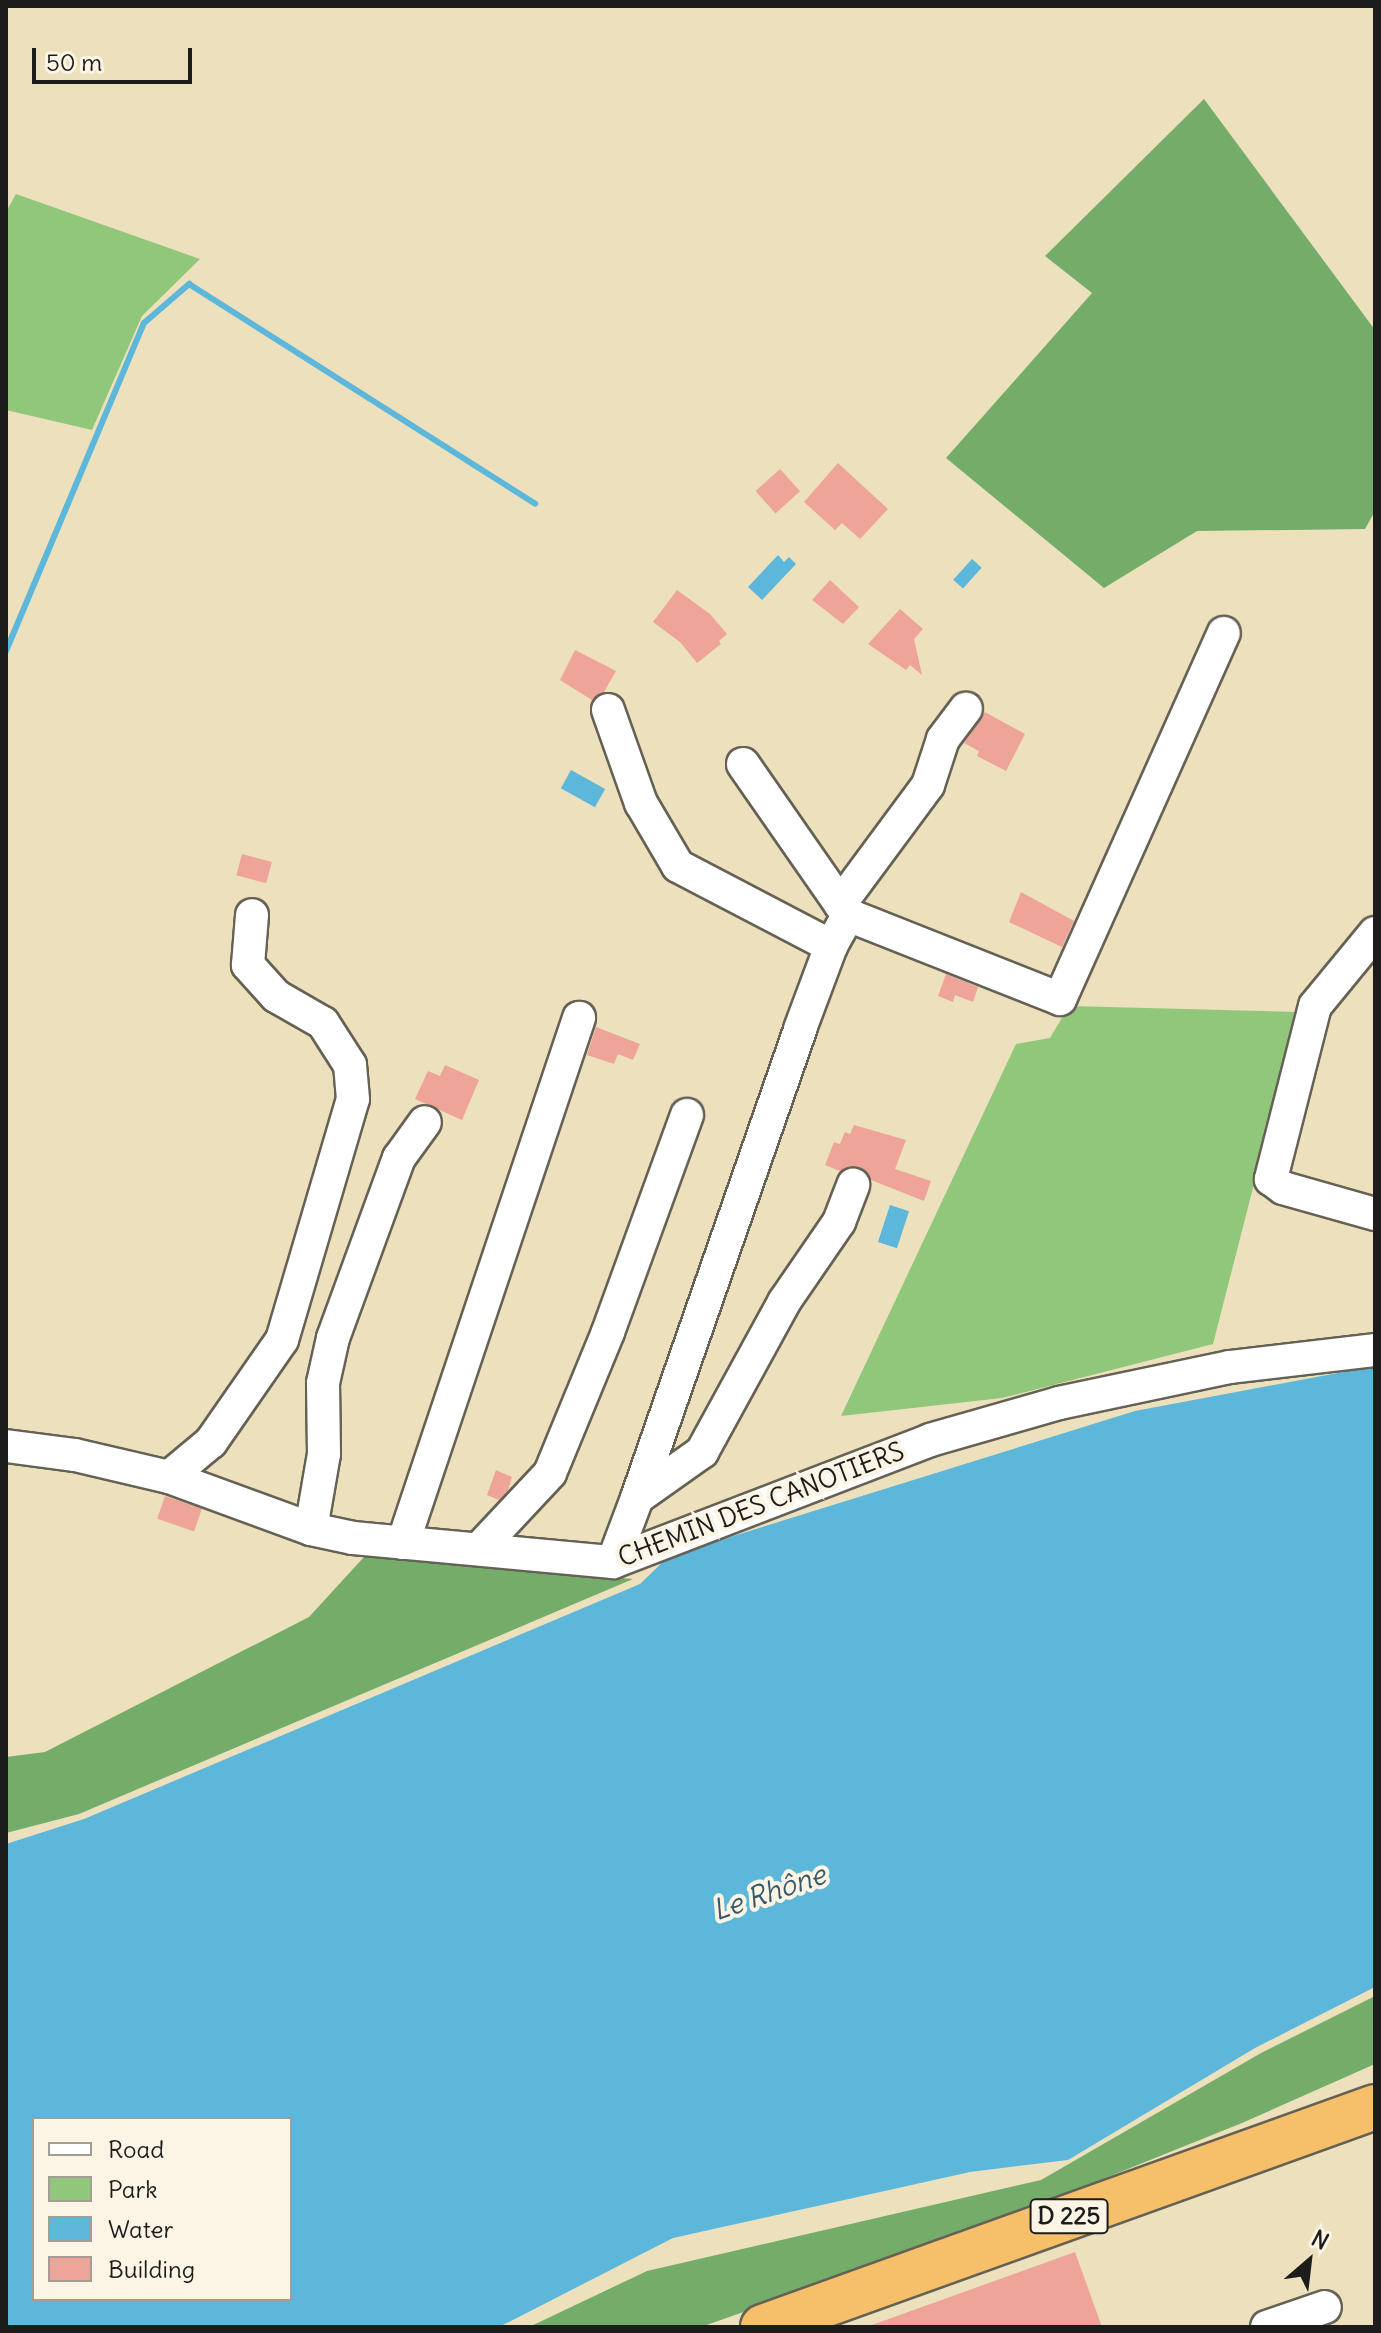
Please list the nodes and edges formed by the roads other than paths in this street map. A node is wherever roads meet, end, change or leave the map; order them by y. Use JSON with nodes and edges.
{"nodes":[{"id":1,"x":1224,"y":633,"type":"dead end"},
{"id":2,"x":966,"y":709,"type":"dead end"},
{"id":3,"x":608,"y":710,"type":"dead end"},
{"id":4,"x":743,"y":764,"type":"dead end"},
{"id":5,"x":844,"y":909,"type":"junction"},
{"id":6,"x":252,"y":915,"type":"dead end"},
{"id":7,"x":1375,"y":933,"type":"edge"},
{"id":8,"x":831,"y":946,"type":"junction"},
{"id":9,"x":579,"y":1018,"type":"dead end"},
{"id":10,"x":687,"y":1115,"type":"dead end"},
{"id":11,"x":425,"y":1122,"type":"dead end"},
{"id":12,"x":853,"y":1185,"type":"dead end"},
{"id":13,"x":1375,"y":1214,"type":"edge"},
{"id":14,"x":1375,"y":1350,"type":"edge"},
{"id":15,"x":6,"y":1446,"type":"edge"},
{"id":16,"x":169,"y":1477,"type":"junction"},
{"id":17,"x":637,"y":1498,"type":"junction"},
{"id":18,"x":311,"y":1529,"type":"junction"},
{"id":19,"x":403,"y":1543,"type":"junction"},
{"id":20,"x":479,"y":1549,"type":"junction"},
{"id":21,"x":613,"y":1562,"type":"junction"},
{"id":22,"x":1375,"y":2107,"type":"edge"},
{"id":23,"x":1325,"y":2307,"type":"dead end"},
{"id":24,"x":763,"y":2327,"type":"edge"},
{"id":25,"x":1267,"y":2327,"type":"edge"}],
"edges":[{"from":1,"to":5,"type":"street"},
{"from":2,"to":5,"type":"street"},
{"from":3,"to":8,"type":"street"},
{"from":4,"to":5,"type":"street"},
{"from":5,"to":8,"type":"street"},
{"from":6,"to":16,"type":"street"},
{"from":7,"to":13,"type":"street"},
{"from":8,"to":17,"type":"street"},
{"from":9,"to":19,"type":"street"},
{"from":10,"to":20,"type":"street"},
{"from":11,"to":18,"type":"street"},
{"from":12,"to":17,"type":"street"},
{"from":14,"to":21,"type":"street","name":"CHEMIN DES CANOTIERS"},
{"from":15,"to":16,"type":"street","name":"CHEMIN DES CANOTIERS"},
{"from":16,"to":18,"type":"street","name":"CHEMIN DES CANOTIERS"},
{"from":17,"to":21,"type":"street"},
{"from":18,"to":19,"type":"street","name":"CHEMIN DES CANOTIERS"},
{"from":19,"to":20,"type":"street","name":"CHEMIN DES CANOTIERS"},
{"from":20,"to":21,"type":"street","name":"CHEMIN DES CANOTIERS"},
{"from":22,"to":24,"type":"highway","number":"D 225"},
{"from":23,"to":25,"type":"street"}]}
